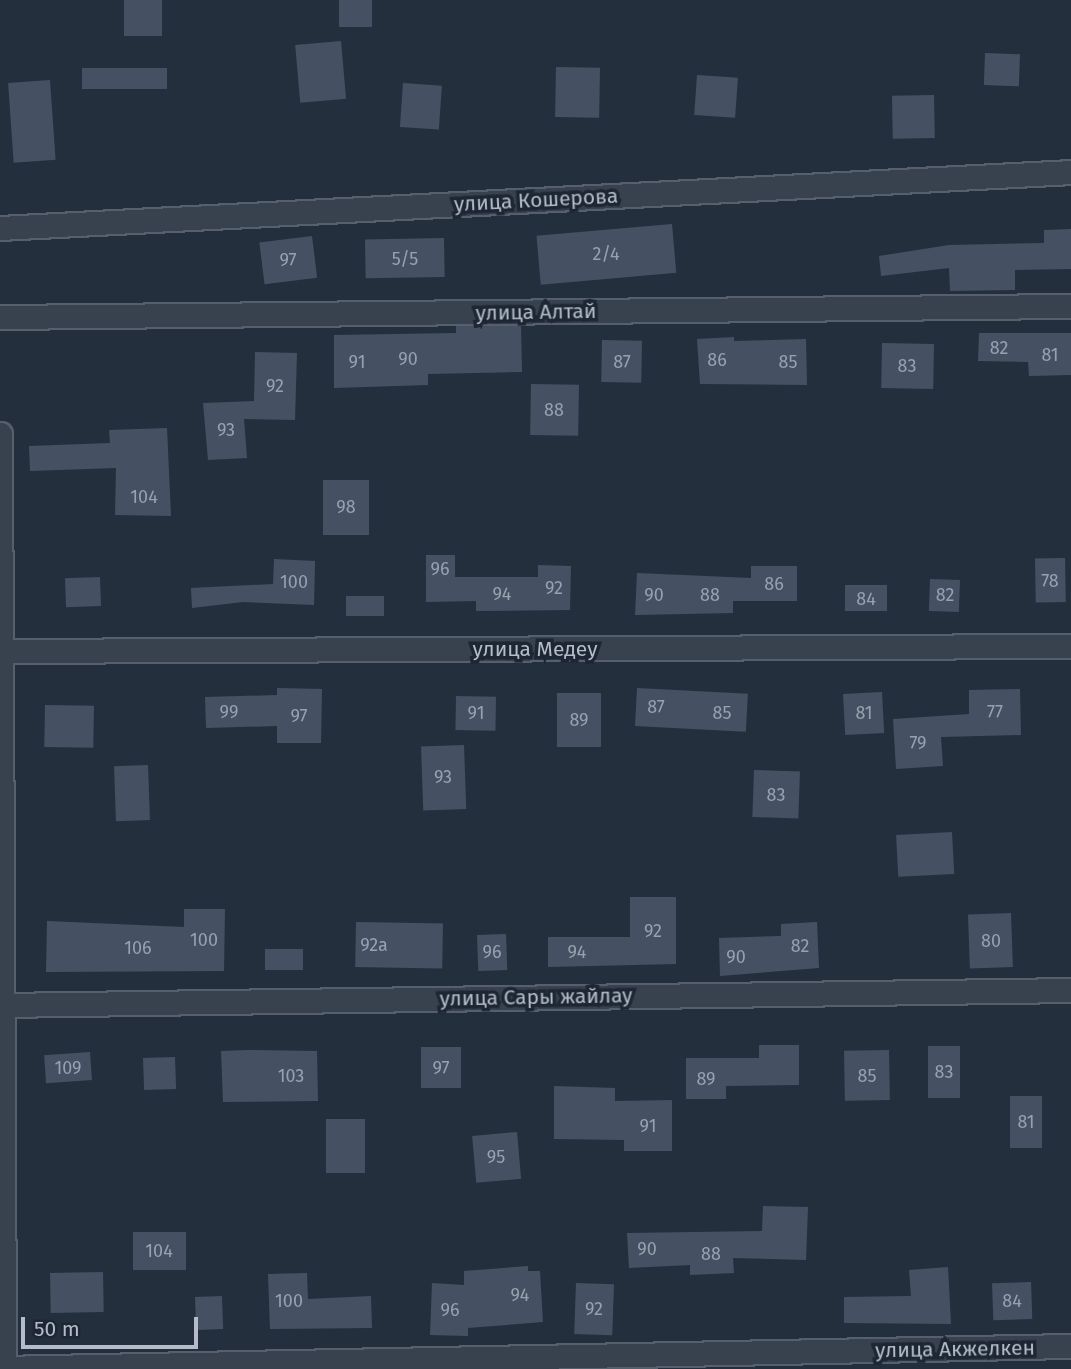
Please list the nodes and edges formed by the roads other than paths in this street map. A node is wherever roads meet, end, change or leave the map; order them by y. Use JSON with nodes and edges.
{"nodes":[{"id":1,"x":1071,"y":172,"type":"edge"},
{"id":2,"x":0,"y":228,"type":"edge"},
{"id":3,"x":1071,"y":306,"type":"edge"},
{"id":4,"x":0,"y":317,"type":"edge"},
{"id":5,"x":0,"y":434,"type":"edge"},
{"id":6,"x":1071,"y":646,"type":"edge"},
{"id":7,"x":1,"y":651,"type":"edge"},
{"id":8,"x":1071,"y":990,"type":"edge"},
{"id":9,"x":3,"y":1005,"type":"edge"},
{"id":10,"x":1071,"y":1346,"type":"edge"},
{"id":11,"x":3,"y":1369,"type":"edge"}],
"edges":[{"from":1,"to":2,"type":"street","name":"улица Кошерова"},
{"from":3,"to":4,"type":"street","name":"улица Алтай"},
{"from":5,"to":7,"type":"street"},
{"from":6,"to":7,"type":"street","name":"улица Медеу"},
{"from":7,"to":9,"type":"street"},
{"from":8,"to":9,"type":"street","name":"улица Сары жайлау"},
{"from":9,"to":11,"type":"street"},
{"from":10,"to":11,"type":"street","name":"улица Акжелкен"}]}
